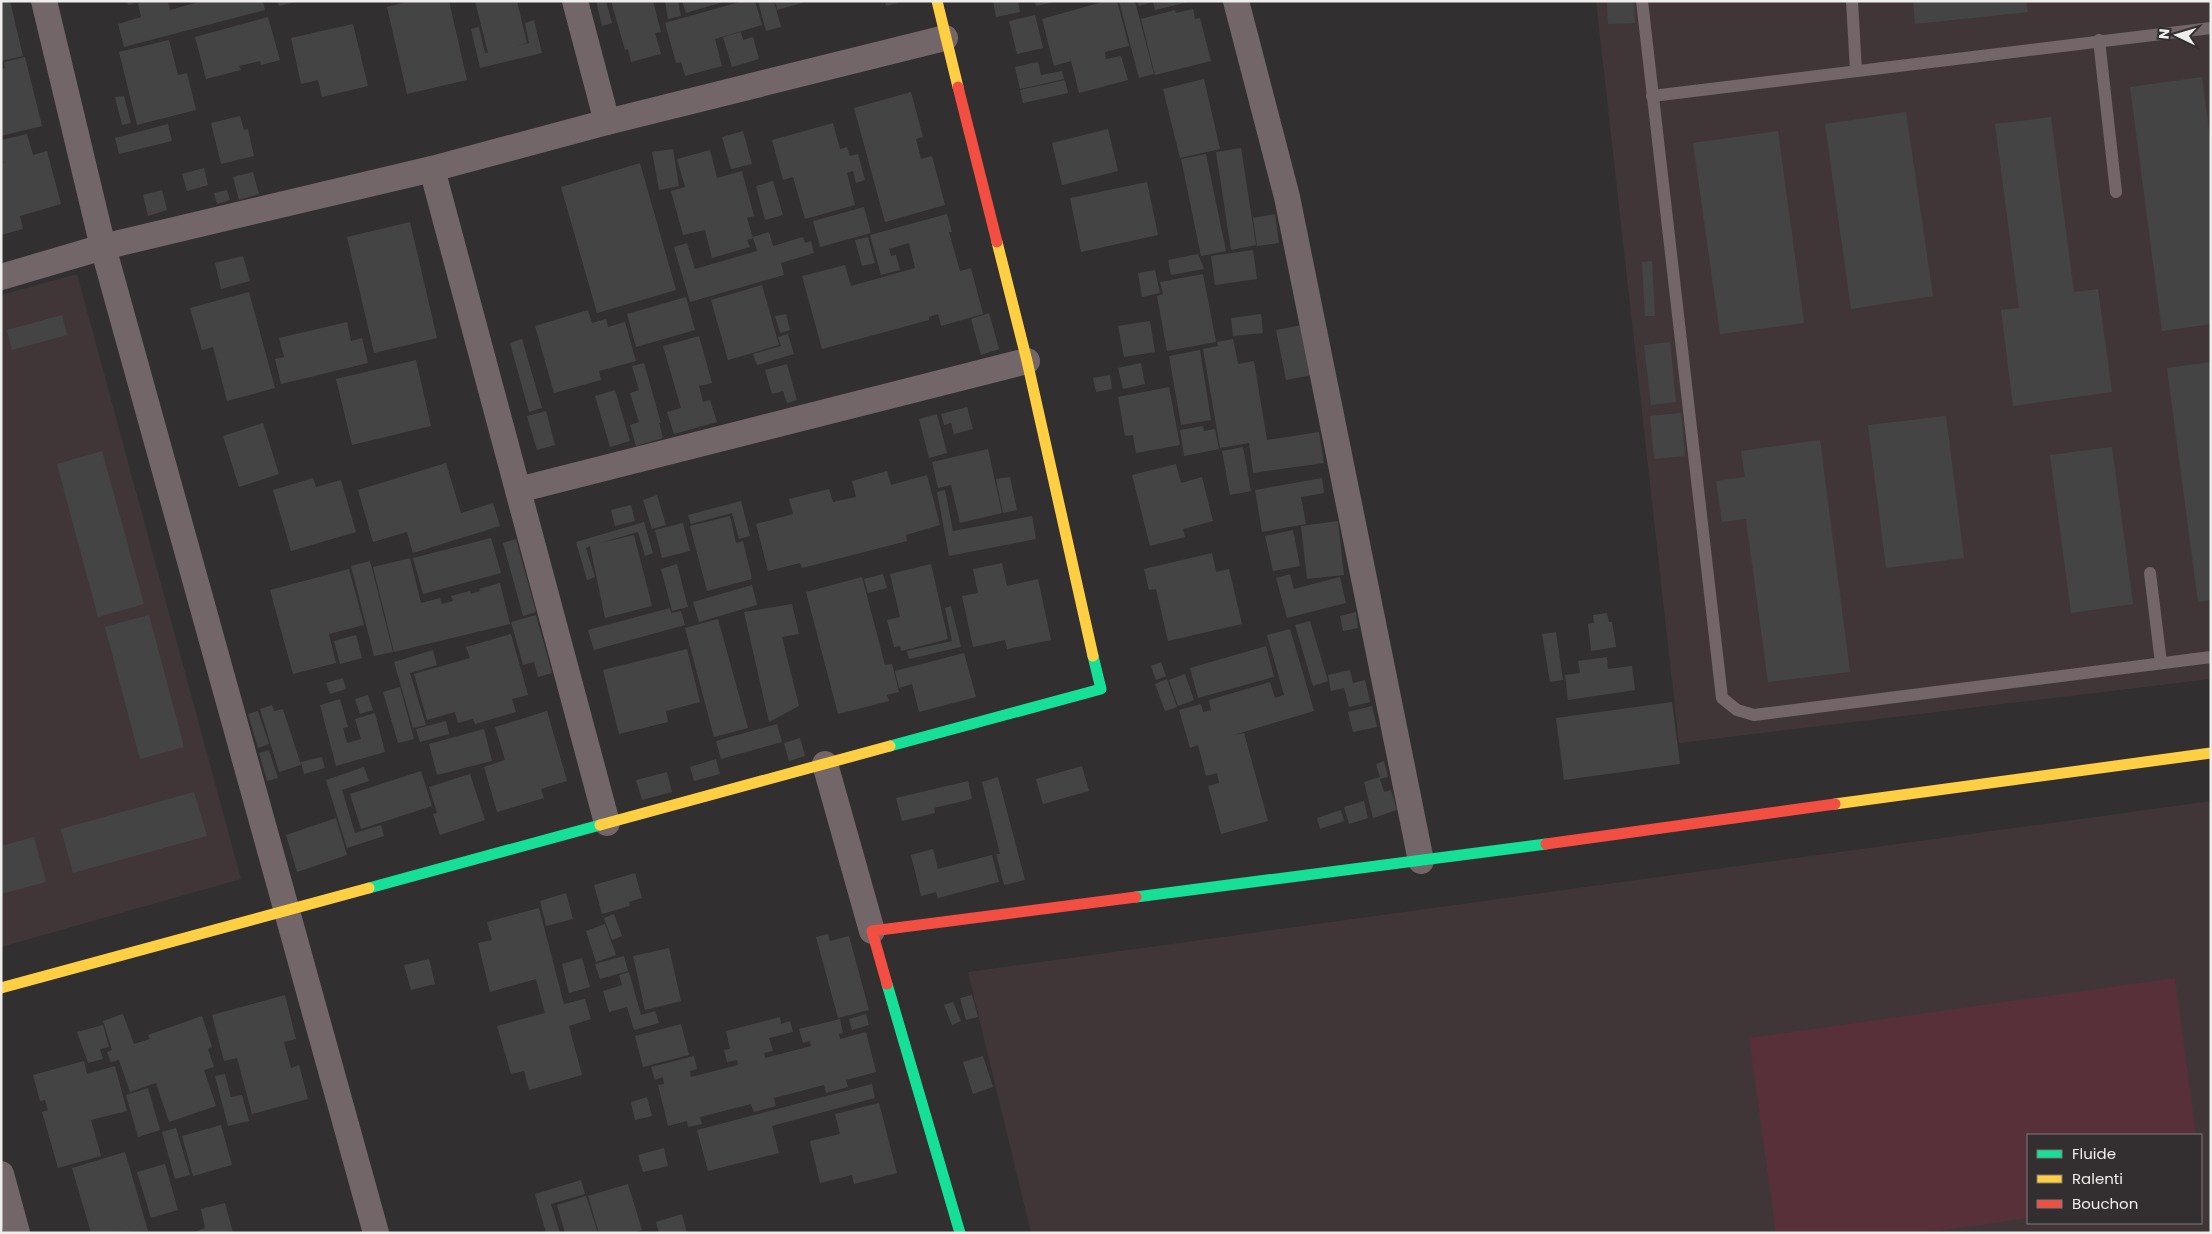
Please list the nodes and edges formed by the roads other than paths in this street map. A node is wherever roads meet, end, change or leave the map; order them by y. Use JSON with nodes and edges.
{"nodes":[{"id":1,"x":44,"y":1,"type":"edge"},
{"id":2,"x":575,"y":1,"type":"edge"},
{"id":3,"x":937,"y":1,"type":"edge"},
{"id":4,"x":1236,"y":1,"type":"edge"},
{"id":5,"x":1642,"y":1,"type":"edge"},
{"id":6,"x":1852,"y":1,"type":"edge"},
{"id":7,"x":2211,"y":28,"type":"edge"},
{"id":8,"x":945,"y":38,"type":"junction"},
{"id":9,"x":2098,"y":40,"type":"junction"},
{"id":10,"x":1856,"y":71,"type":"junction"},
{"id":11,"x":1652,"y":96,"type":"junction"},
{"id":12,"x":607,"y":122,"type":"junction"},
{"id":13,"x":432,"y":169,"type":"junction"},
{"id":14,"x":2116,"y":192,"type":"dead end"},
{"id":15,"x":103,"y":247,"type":"junction"},
{"id":16,"x":1,"y":277,"type":"edge"},
{"id":17,"x":1027,"y":361,"type":"junction"},
{"id":18,"x":518,"y":490,"type":"junction"},
{"id":19,"x":2150,"y":573,"type":"dead end"},
{"id":20,"x":2211,"y":656,"type":"edge"},
{"id":21,"x":2161,"y":663,"type":"junction"},
{"id":22,"x":2211,"y":753,"type":"edge"},
{"id":23,"x":826,"y":764,"type":"junction"},
{"id":24,"x":606,"y":823,"type":"junction"},
{"id":25,"x":1421,"y":862,"type":"junction"},
{"id":26,"x":285,"y":910,"type":"junction"},
{"id":27,"x":872,"y":931,"type":"junction"},
{"id":28,"x":1,"y":988,"type":"edge"},
{"id":29,"x":1,"y":1174,"type":"edge"},
{"id":30,"x":17,"y":1233,"type":"edge"},
{"id":31,"x":376,"y":1233,"type":"edge"},
{"id":32,"x":960,"y":1233,"type":"edge"}],
"edges":[{"from":1,"to":15,"type":"street"},
{"from":2,"to":12,"type":"street"},
{"from":3,"to":8,"type":"street"},
{"from":4,"to":25,"type":"street"},
{"from":5,"to":11,"type":"lane"},
{"from":6,"to":10,"type":"lane"},
{"from":7,"to":9,"type":"lane"},
{"from":8,"to":12,"type":"street"},
{"from":8,"to":17,"type":"street"},
{"from":9,"to":10,"type":"lane"},
{"from":9,"to":14,"type":"lane"},
{"from":10,"to":11,"type":"lane"},
{"from":11,"to":21,"type":"lane"},
{"from":12,"to":13,"type":"street"},
{"from":13,"to":15,"type":"street"},
{"from":13,"to":18,"type":"street"},
{"from":15,"to":16,"type":"street"},
{"from":15,"to":26,"type":"street"},
{"from":17,"to":18,"type":"street"},
{"from":17,"to":23,"type":"street"},
{"from":18,"to":24,"type":"street"},
{"from":19,"to":21,"type":"lane"},
{"from":20,"to":21,"type":"lane"},
{"from":22,"to":25,"type":"street"},
{"from":23,"to":24,"type":"street"},
{"from":23,"to":27,"type":"street"},
{"from":24,"to":26,"type":"street"},
{"from":25,"to":27,"type":"street"},
{"from":26,"to":28,"type":"street"},
{"from":26,"to":31,"type":"street"},
{"from":27,"to":32,"type":"street"},
{"from":29,"to":30,"type":"street"}]}
